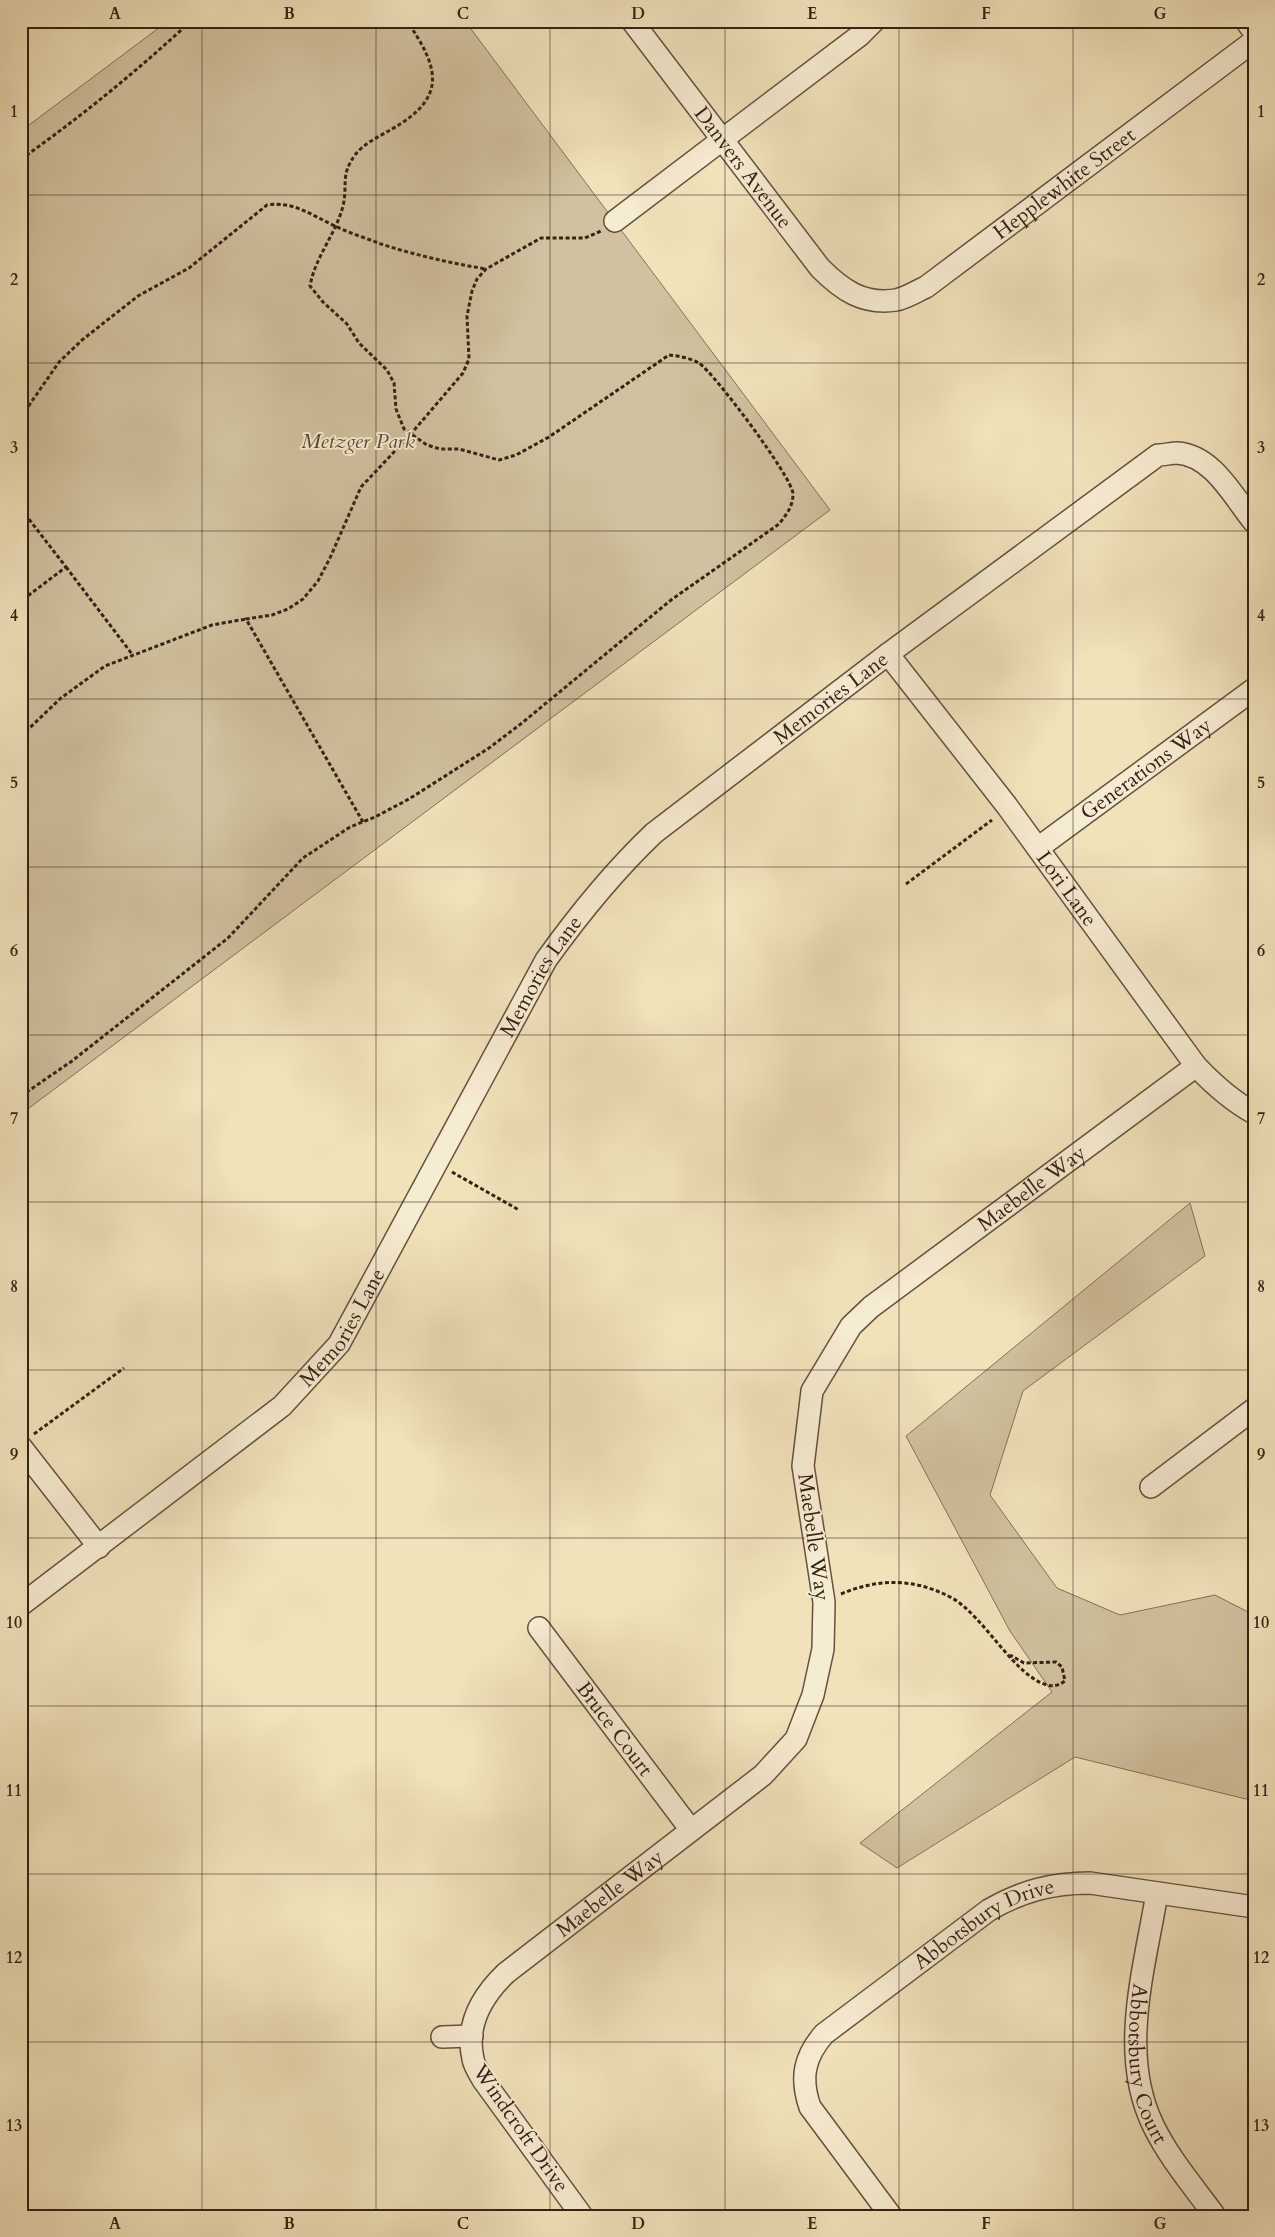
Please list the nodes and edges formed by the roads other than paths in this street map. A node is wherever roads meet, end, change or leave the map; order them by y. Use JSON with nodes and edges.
{"nodes":[{"id":1,"x":632,"y":21,"type":"edge"},
{"id":2,"x":874,"y":21,"type":"edge"},
{"id":3,"x":1246,"y":21,"type":"edge"},
{"id":4,"x":1254,"y":32,"type":"edge"},
{"id":5,"x":1254,"y":41,"type":"edge"},
{"id":6,"x":722,"y":139,"type":"junction"},
{"id":7,"x":615,"y":221,"type":"road end"},
{"id":8,"x":866,"y":300,"type":"joint"},
{"id":9,"x":1254,"y":522,"type":"edge"},
{"id":10,"x":888,"y":654,"type":"junction"},
{"id":11,"x":1254,"y":689,"type":"edge"},
{"id":12,"x":1038,"y":848,"type":"junction"},
{"id":13,"x":1196,"y":1066,"type":"junction"},
{"id":14,"x":1254,"y":1114,"type":"edge"},
{"id":15,"x":1254,"y":1409,"type":"edge"},
{"id":16,"x":27,"y":1441,"type":"edge"},
{"id":17,"x":1151,"y":1487,"type":"dead end"},
{"id":18,"x":99,"y":1548,"type":"junction"},
{"id":19,"x":21,"y":1605,"type":"edge"},
{"id":20,"x":539,"y":1628,"type":"dead end"},
{"id":21,"x":691,"y":1830,"type":"junction"},
{"id":22,"x":1157,"y":1893,"type":"junction"},
{"id":23,"x":1254,"y":1907,"type":"edge"},
{"id":24,"x":472,"y":2036,"type":"junction"},
{"id":25,"x":442,"y":2037,"type":"dead end"},
{"id":26,"x":582,"y":2216,"type":"edge"},
{"id":27,"x":891,"y":2216,"type":"edge"},
{"id":28,"x":1215,"y":2216,"type":"edge"}],
"edges":[{"from":1,"to":6,"type":"street","name":"Danvers Avenue"},
{"from":2,"to":6,"type":"street"},
{"from":3,"to":4,"type":"street"},
{"from":5,"to":8,"type":"street","name":"Hepplewhite Street"},
{"from":6,"to":7,"type":"street"},
{"from":6,"to":8,"type":"street","name":"Danvers Avenue"},
{"from":9,"to":10,"type":"street","name":"Memories Lane"},
{"from":10,"to":12,"type":"street","name":"Lori Lane"},
{"from":10,"to":18,"type":"street","name":"Memories Lane"},
{"from":11,"to":12,"type":"street","name":"Generations Way"},
{"from":12,"to":13,"type":"street","name":"Lori Lane"},
{"from":13,"to":14,"type":"street","name":"Lori Lane"},
{"from":13,"to":21,"type":"street","name":"Maebelle Way"},
{"from":15,"to":17,"type":"street"},
{"from":16,"to":18,"type":"street"},
{"from":18,"to":19,"type":"street","name":"Memories Lane"},
{"from":20,"to":21,"type":"street","name":"Bruce Court"},
{"from":21,"to":24,"type":"street","name":"Maebelle Way"},
{"from":22,"to":23,"type":"street","name":"Abbotsbury Drive"},
{"from":22,"to":27,"type":"street","name":"Abbotsbury Drive"},
{"from":22,"to":28,"type":"street","name":"Abbotsbury Court"},
{"from":24,"to":25,"type":"street"},
{"from":24,"to":26,"type":"street","name":"Windcroft Drive"}]}
